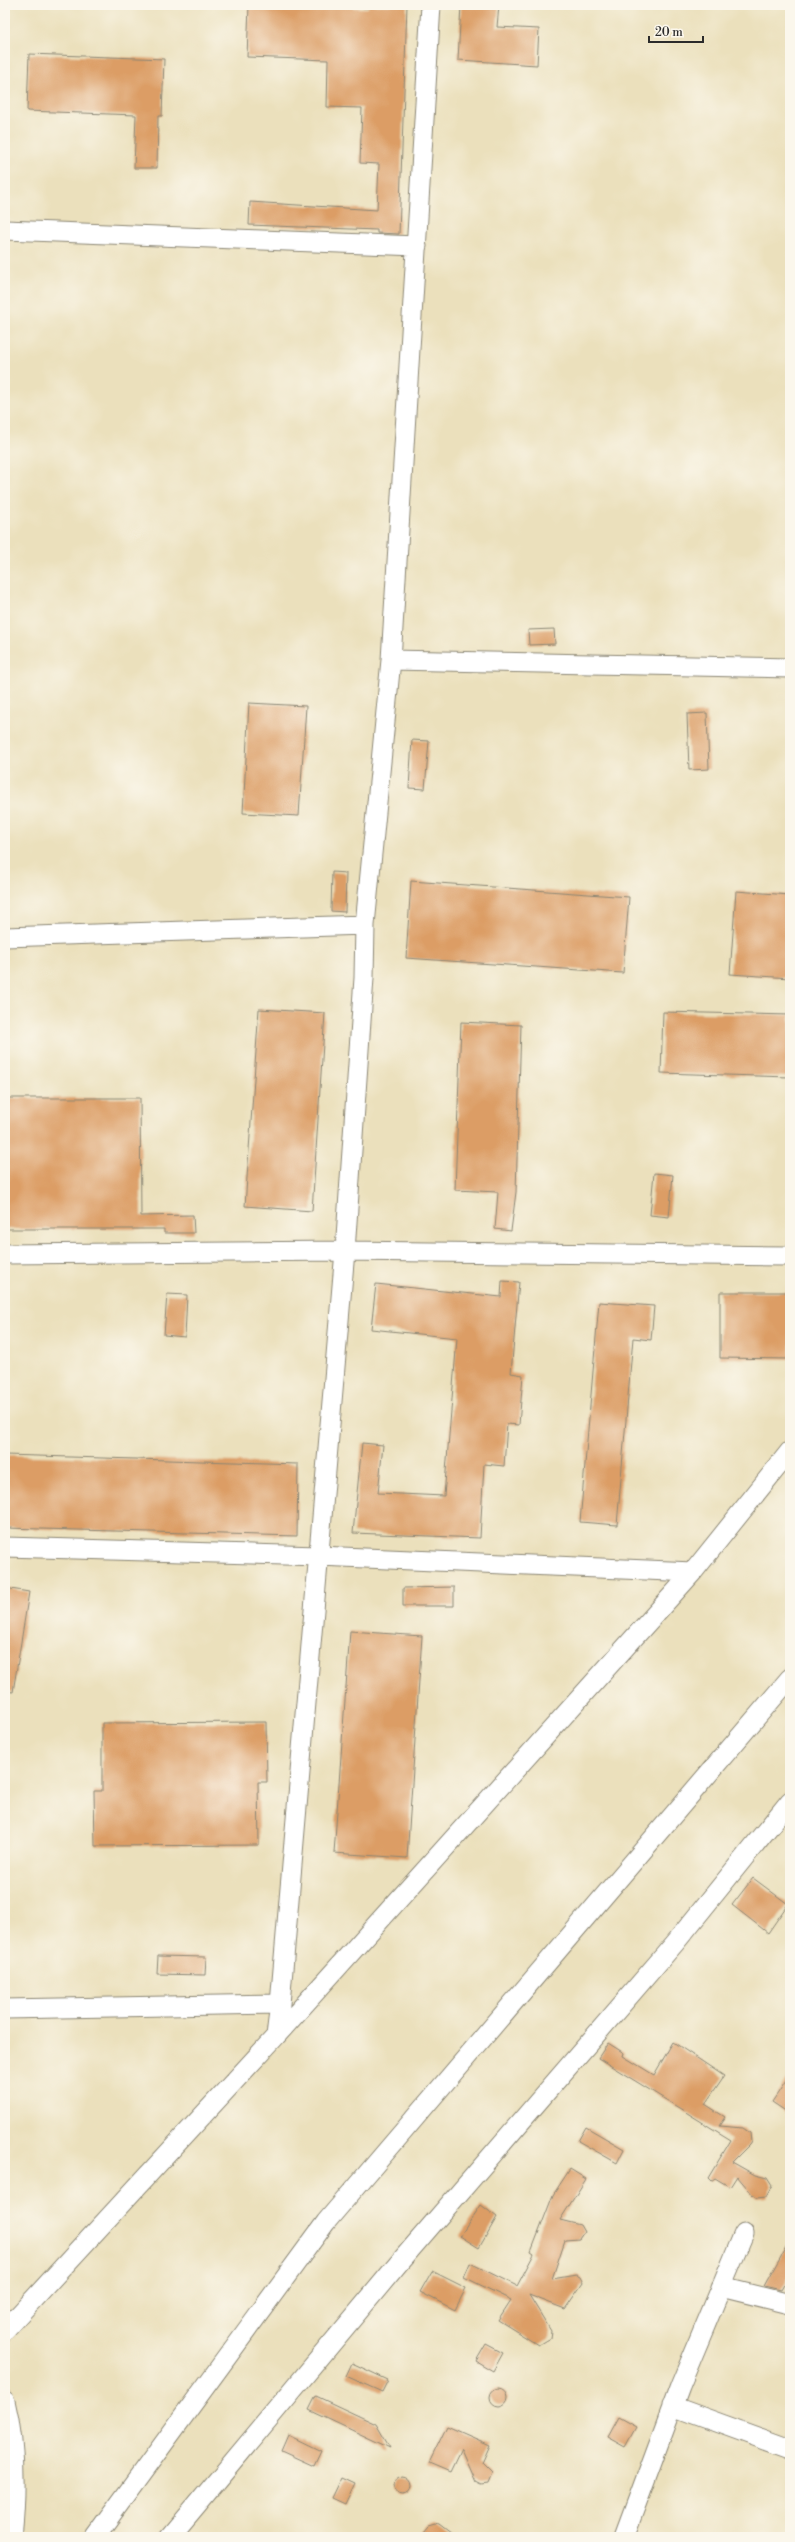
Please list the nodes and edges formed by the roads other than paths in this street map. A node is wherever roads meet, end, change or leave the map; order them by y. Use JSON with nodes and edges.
{"nodes":[{"id":1,"x":430,"y":5,"type":"edge"},
{"id":2,"x":5,"y":230,"type":"edge"},
{"id":3,"x":417,"y":246,"type":"junction"},
{"id":4,"x":391,"y":660,"type":"junction"},
{"id":5,"x":790,"y":668,"type":"edge"},
{"id":6,"x":365,"y":925,"type":"junction"},
{"id":7,"x":5,"y":938,"type":"edge"},
{"id":8,"x":345,"y":1251,"type":"junction"},
{"id":9,"x":5,"y":1254,"type":"edge"},
{"id":10,"x":790,"y":1256,"type":"edge"},
{"id":11,"x":790,"y":1451,"type":"edge"},
{"id":12,"x":5,"y":1547,"type":"edge"},
{"id":13,"x":319,"y":1556,"type":"junction"},
{"id":14,"x":693,"y":1572,"type":"junction"},
{"id":15,"x":790,"y":1678,"type":"edge"},
{"id":16,"x":790,"y":1801,"type":"edge"},
{"id":17,"x":280,"y":2004,"type":"junction"},
{"id":18,"x":5,"y":2008,"type":"edge"},
{"id":19,"x":276,"y":2036,"type":"junction"},
{"id":20,"x":744,"y":2232,"type":"dead end"},
{"id":21,"x":721,"y":2287,"type":"junction"},
{"id":22,"x":790,"y":2304,"type":"edge"},
{"id":23,"x":5,"y":2330,"type":"edge"},
{"id":24,"x":5,"y":2401,"type":"edge"},
{"id":25,"x":672,"y":2406,"type":"junction"},
{"id":26,"x":790,"y":2449,"type":"edge"},
{"id":27,"x":11,"y":2537,"type":"edge"},
{"id":28,"x":95,"y":2537,"type":"edge"},
{"id":29,"x":170,"y":2537,"type":"edge"},
{"id":30,"x":624,"y":2537,"type":"edge"}],
"edges":[{"from":1,"to":3,"type":"street"},
{"from":2,"to":3,"type":"street"},
{"from":3,"to":4,"type":"street"},
{"from":4,"to":5,"type":"street"},
{"from":4,"to":6,"type":"street"},
{"from":6,"to":7,"type":"street"},
{"from":6,"to":8,"type":"street"},
{"from":8,"to":9,"type":"street"},
{"from":8,"to":10,"type":"street"},
{"from":8,"to":13,"type":"street"},
{"from":11,"to":14,"type":"street"},
{"from":12,"to":13,"type":"street"},
{"from":13,"to":14,"type":"street"},
{"from":13,"to":17,"type":"street"},
{"from":14,"to":19,"type":"street"},
{"from":15,"to":28,"type":"street"},
{"from":16,"to":29,"type":"street"},
{"from":17,"to":18,"type":"street"},
{"from":17,"to":19,"type":"street"},
{"from":19,"to":23,"type":"street"},
{"from":20,"to":21,"type":"street"},
{"from":21,"to":22,"type":"street"},
{"from":21,"to":25,"type":"street"},
{"from":24,"to":27,"type":"street"},
{"from":25,"to":26,"type":"street"},
{"from":25,"to":30,"type":"street"}]}
